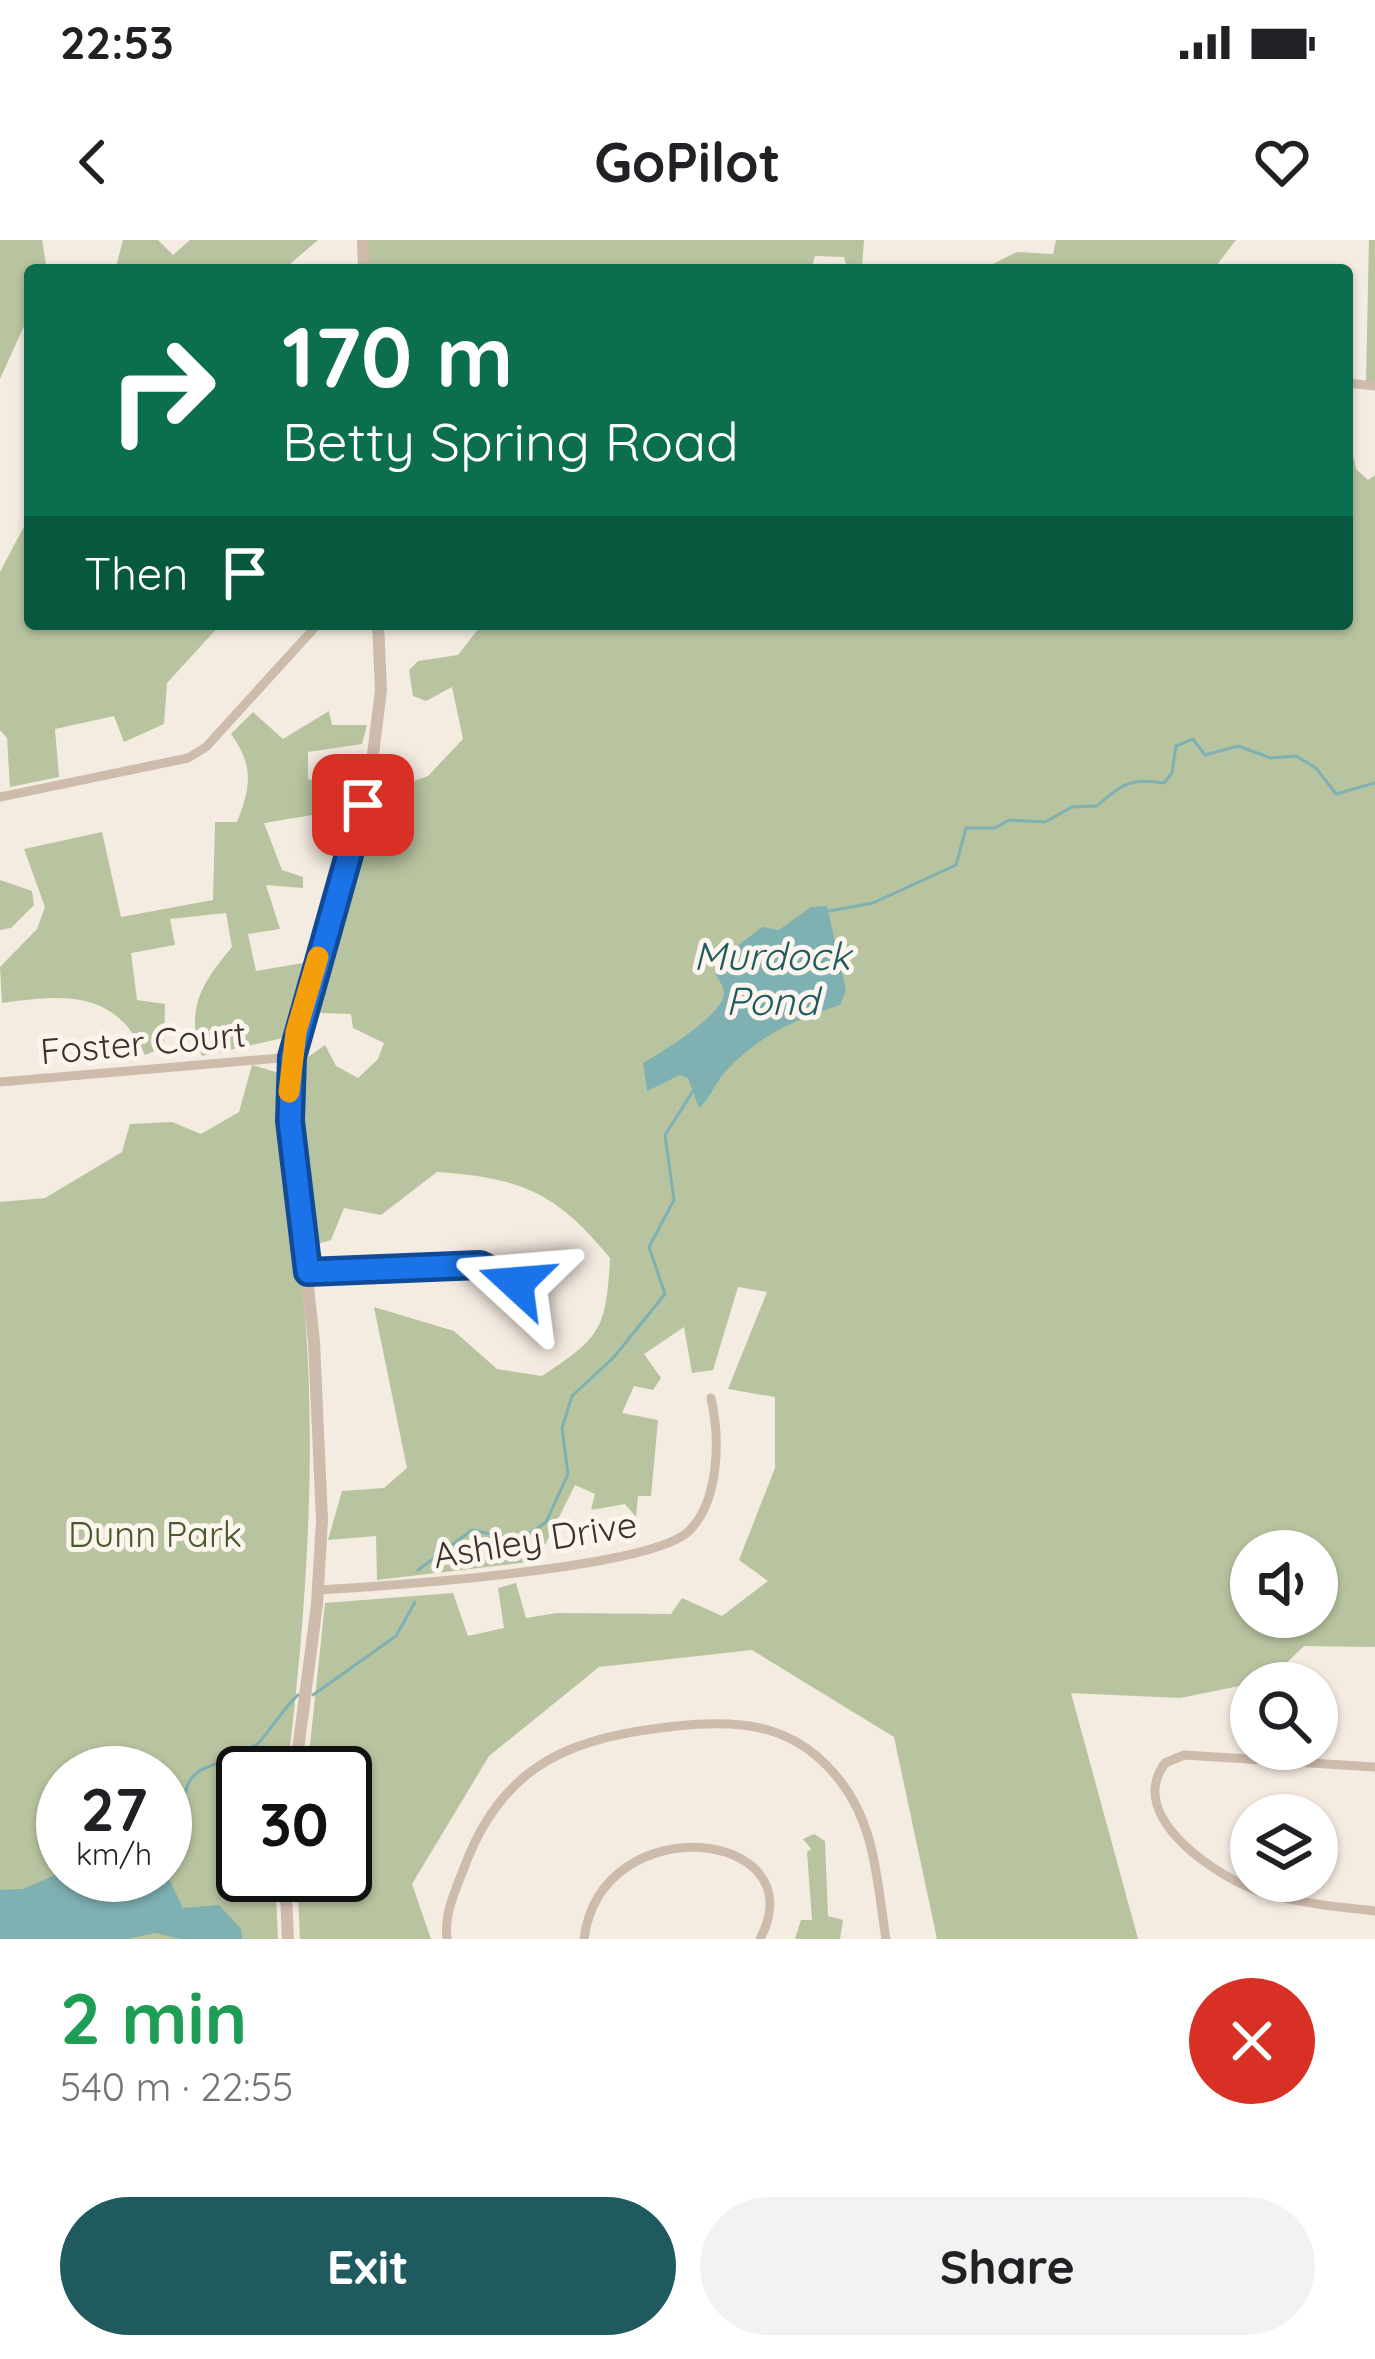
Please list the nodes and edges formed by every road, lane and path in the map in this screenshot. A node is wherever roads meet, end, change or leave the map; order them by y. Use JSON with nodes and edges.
{"nodes":[{"id":1,"x":312,"y":630,"type":"edge"},
{"id":2,"x":378,"y":630,"type":"edge"},
{"id":3,"x":0,"y":797,"type":"edge"},
{"id":4,"x":292,"y":1057,"type":"junction"},
{"id":5,"x":0,"y":1082,"type":"edge"},
{"id":6,"x":308,"y":1272,"type":"junction"},
{"id":7,"x":520,"y":1288,"type":"dead end"},
{"id":8,"x":711,"y":1398,"type":"dead end"},
{"id":9,"x":319,"y":1590,"type":"junction"},
{"id":10,"x":298,"y":1746,"type":"edge"},
{"id":11,"x":1375,"y":1767,"type":"edge"},
{"id":12,"x":287,"y":1902,"type":"edge"},
{"id":13,"x":1375,"y":1911,"type":"edge"},
{"id":14,"x":289,"y":1939,"type":"edge"},
{"id":15,"x":447,"y":1939,"type":"edge"},
{"id":16,"x":584,"y":1939,"type":"edge"},
{"id":17,"x":760,"y":1939,"type":"edge"},
{"id":18,"x":886,"y":1939,"type":"edge"}],
"edges":[{"from":1,"to":3,"type":"street"},
{"from":2,"to":4,"type":"street"},
{"from":4,"to":5,"type":"street","name":"Foster Court"},
{"from":4,"to":6,"type":"street"},
{"from":6,"to":7,"type":"street"},
{"from":6,"to":9,"type":"street"},
{"from":8,"to":9,"type":"street","name":"Ashley Drive"},
{"from":9,"to":10,"type":"street"},
{"from":11,"to":13,"type":"street"},
{"from":12,"to":14,"type":"street"},
{"from":15,"to":18,"type":"street"},
{"from":16,"to":17,"type":"street"}]}
